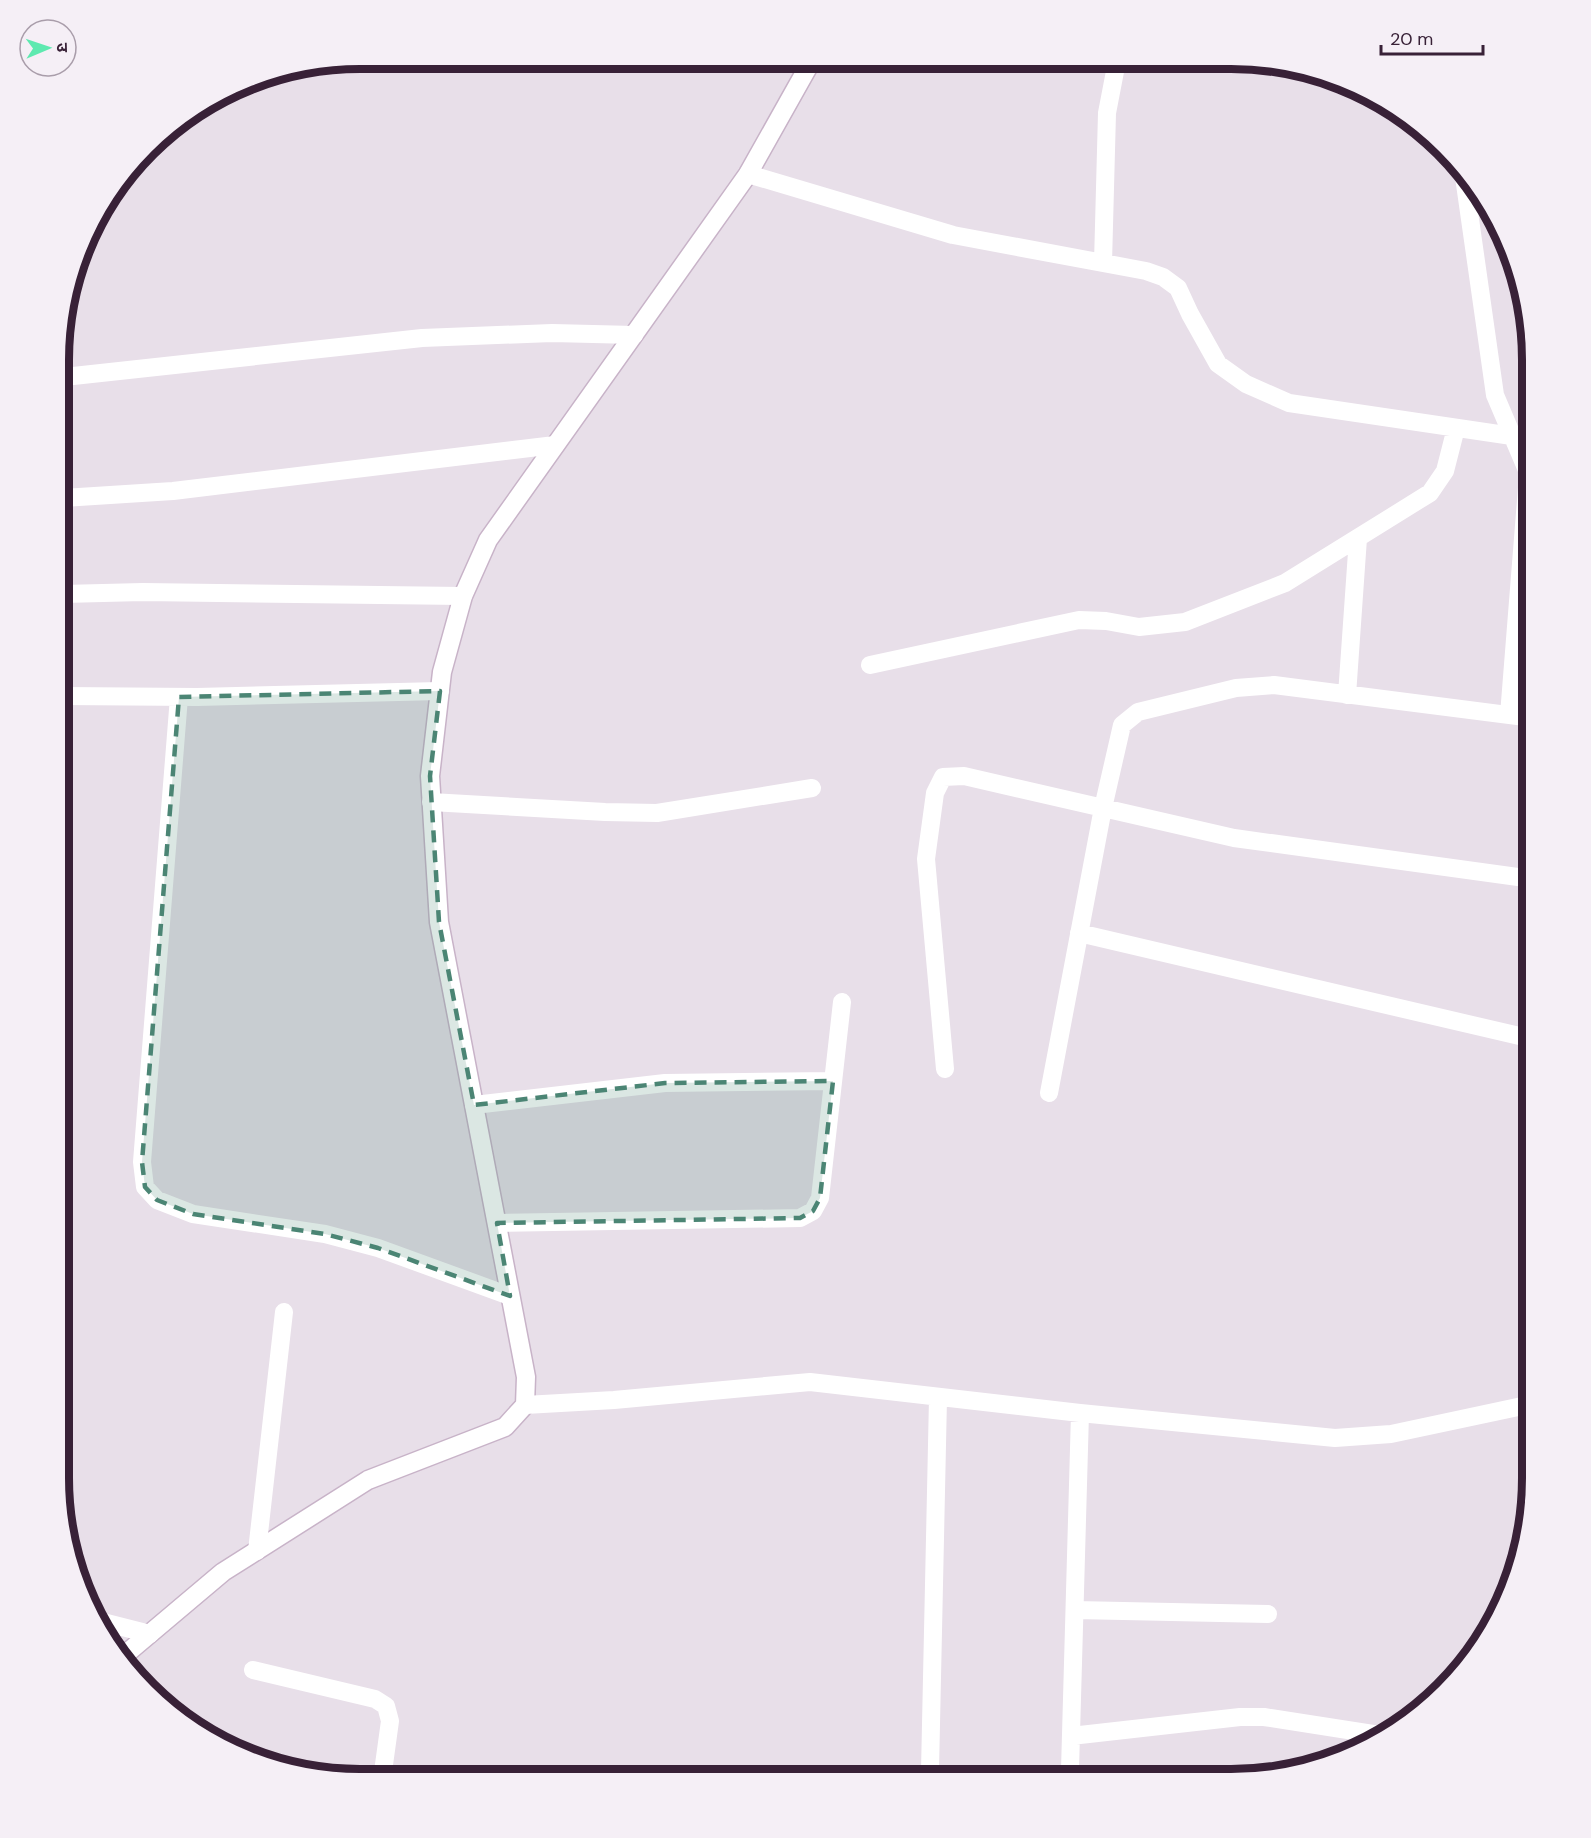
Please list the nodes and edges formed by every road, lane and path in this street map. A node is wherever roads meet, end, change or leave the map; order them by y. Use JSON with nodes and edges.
{"nodes":[{"id":1,"x":807,"y":69,"type":"edge"},
{"id":2,"x":1115,"y":69,"type":"edge"},
{"id":3,"x":748,"y":174,"type":"junction"},
{"id":4,"x":1464,"y":186,"type":"edge"},
{"id":5,"x":1103,"y":263,"type":"junction"},
{"id":6,"x":634,"y":335,"type":"junction"},
{"id":7,"x":69,"y":376,"type":"edge"},
{"id":8,"x":1456,"y":428,"type":"junction"},
{"id":9,"x":1512,"y":436,"type":"junction"},
{"id":10,"x":555,"y":445,"type":"junction"},
{"id":11,"x":1522,"y":459,"type":"edge"},
{"id":12,"x":69,"y":498,"type":"edge"},
{"id":13,"x":1358,"y":538,"type":"junction"},
{"id":14,"x":1522,"y":568,"type":"edge"},
{"id":15,"x":69,"y":594,"type":"edge"},
{"id":16,"x":463,"y":596,"type":"junction"},
{"id":17,"x":870,"y":665,"type":"dead end"},
{"id":18,"x":440,"y":691,"type":"junction"},
{"id":19,"x":1347,"y":695,"type":"junction"},
{"id":20,"x":69,"y":696,"type":"edge"},
{"id":21,"x":179,"y":697,"type":"junction"},
{"id":22,"x":1509,"y":715,"type":"junction"},
{"id":23,"x":1522,"y":717,"type":"edge"},
{"id":24,"x":812,"y":788,"type":"dead end"},
{"id":25,"x":431,"y":802,"type":"junction"},
{"id":26,"x":1103,"y":808,"type":"junction"},
{"id":27,"x":1522,"y":878,"type":"edge"},
{"id":28,"x":1079,"y":933,"type":"junction"},
{"id":29,"x":842,"y":1002,"type":"dead end"},
{"id":30,"x":1522,"y":1037,"type":"edge"},
{"id":31,"x":945,"y":1069,"type":"dead end"},
{"id":32,"x":833,"y":1081,"type":"junction"},
{"id":33,"x":1049,"y":1093,"type":"dead end"},
{"id":34,"x":474,"y":1105,"type":"junction"},
{"id":35,"x":497,"y":1223,"type":"junction"},
{"id":36,"x":510,"y":1296,"type":"junction"},
{"id":37,"x":284,"y":1312,"type":"dead end"},
{"id":38,"x":938,"y":1398,"type":"junction"},
{"id":39,"x":525,"y":1405,"type":"junction"},
{"id":40,"x":1522,"y":1406,"type":"edge"},
{"id":41,"x":1080,"y":1413,"type":"junction"},
{"id":42,"x":257,"y":1551,"type":"junction"},
{"id":43,"x":1075,"y":1610,"type":"junction"},
{"id":44,"x":1268,"y":1614,"type":"dead end"},
{"id":45,"x":108,"y":1623,"type":"edge"},
{"id":46,"x":150,"y":1634,"type":"junction"},
{"id":47,"x":127,"y":1653,"type":"edge"},
{"id":48,"x":253,"y":1670,"type":"dead end"},
{"id":49,"x":1370,"y":1734,"type":"edge"},
{"id":50,"x":1071,"y":1736,"type":"junction"},
{"id":51,"x":383,"y":1769,"type":"edge"},
{"id":52,"x":930,"y":1769,"type":"edge"},
{"id":53,"x":1070,"y":1769,"type":"edge"}],
"edges":[{"from":1,"to":3,"type":"street"},
{"from":2,"to":5,"type":"street"},
{"from":3,"to":5,"type":"street"},
{"from":3,"to":6,"type":"street"},
{"from":4,"to":9,"type":"street"},
{"from":5,"to":8,"type":"street"},
{"from":6,"to":7,"type":"street"},
{"from":6,"to":10,"type":"street"},
{"from":8,"to":9,"type":"street"},
{"from":8,"to":13,"type":"street"},
{"from":9,"to":11,"type":"street"},
{"from":10,"to":12,"type":"street"},
{"from":10,"to":16,"type":"street"},
{"from":13,"to":17,"type":"street"},
{"from":13,"to":19,"type":"street"},
{"from":14,"to":22,"type":"street"},
{"from":15,"to":16,"type":"street"},
{"from":16,"to":18,"type":"street"},
{"from":18,"to":21,"type":"street"},
{"from":18,"to":25,"type":"street"},
{"from":19,"to":22,"type":"street"},
{"from":19,"to":26,"type":"street"},
{"from":20,"to":21,"type":"street"},
{"from":21,"to":36,"type":"street"},
{"from":22,"to":23,"type":"street"},
{"from":24,"to":25,"type":"street"},
{"from":25,"to":34,"type":"street"},
{"from":26,"to":27,"type":"street"},
{"from":26,"to":28,"type":"street"},
{"from":26,"to":31,"type":"street"},
{"from":28,"to":30,"type":"street"},
{"from":28,"to":33,"type":"street"},
{"from":29,"to":32,"type":"street"},
{"from":32,"to":34,"type":"street"},
{"from":32,"to":35,"type":"street"},
{"from":34,"to":35,"type":"street"},
{"from":35,"to":36,"type":"street"},
{"from":36,"to":39,"type":"street"},
{"from":37,"to":42,"type":"street"},
{"from":38,"to":39,"type":"street"},
{"from":38,"to":41,"type":"street"},
{"from":38,"to":52,"type":"street"},
{"from":39,"to":42,"type":"street"},
{"from":40,"to":41,"type":"street"},
{"from":41,"to":43,"type":"street"},
{"from":42,"to":46,"type":"street"},
{"from":43,"to":44,"type":"street"},
{"from":43,"to":50,"type":"street"},
{"from":45,"to":46,"type":"street"},
{"from":46,"to":47,"type":"street"},
{"from":48,"to":51,"type":"street"},
{"from":49,"to":50,"type":"street"},
{"from":50,"to":53,"type":"street"}]}
